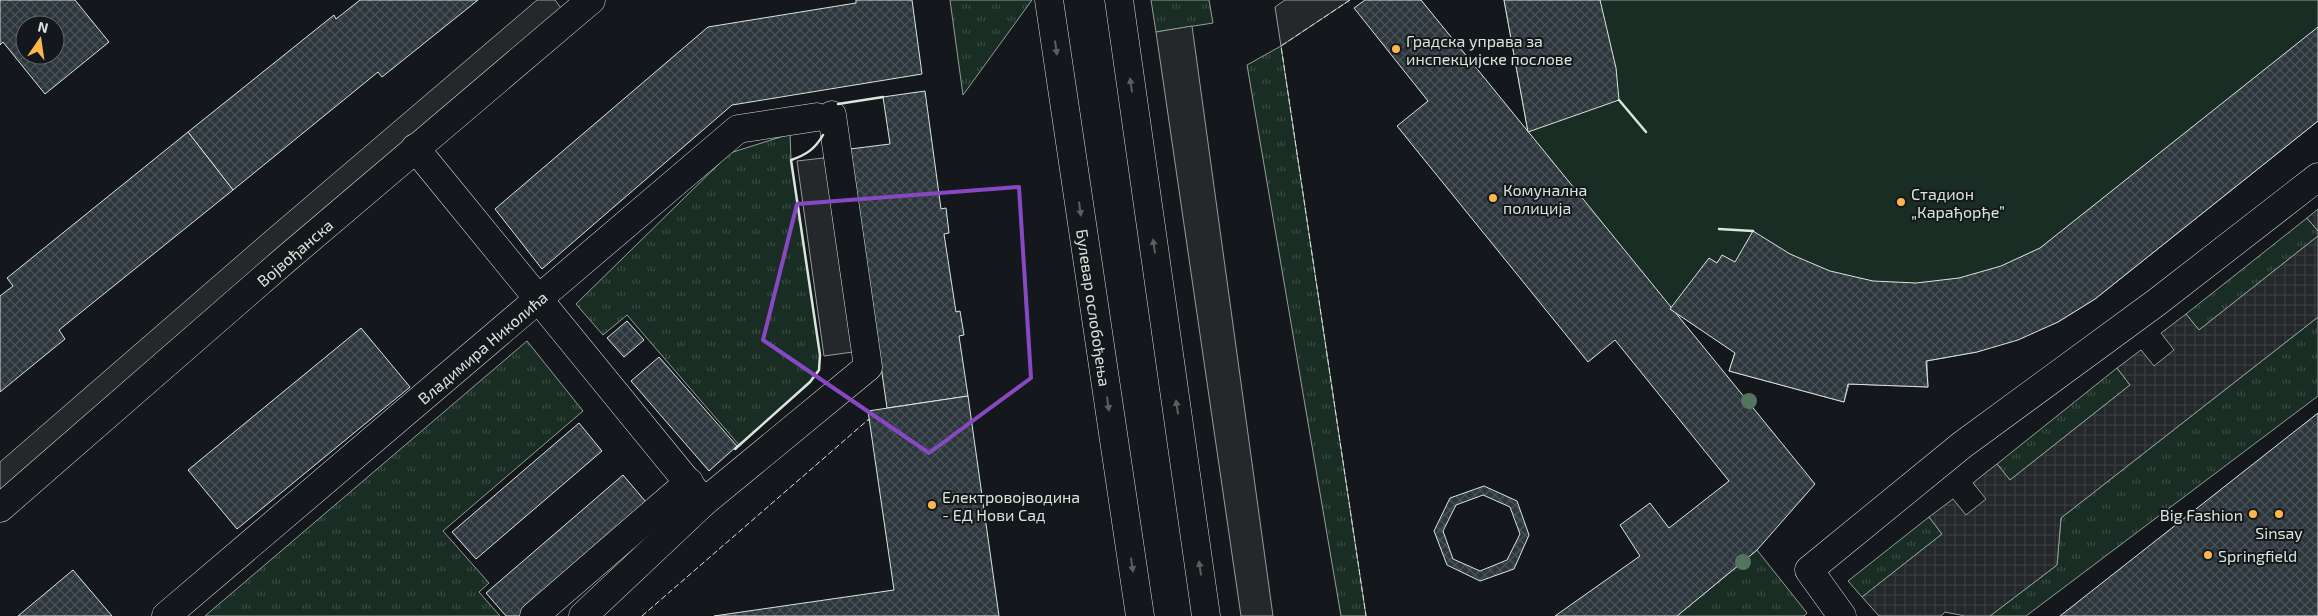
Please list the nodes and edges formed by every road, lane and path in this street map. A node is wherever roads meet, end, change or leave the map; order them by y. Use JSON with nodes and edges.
{"nodes":[{"id":1,"x":591,"y":0,"type":"edge"},
{"id":2,"x":1049,"y":0,"type":"edge"},
{"id":3,"x":1119,"y":0,"type":"edge"},
{"id":4,"x":415,"y":148,"type":"junction"},
{"id":5,"x":2318,"y":177,"type":"edge"},
{"id":6,"x":538,"y":299,"type":"junction"},
{"id":7,"x":696,"y":492,"type":"junction"},
{"id":8,"x":0,"y":508,"type":"edge"},
{"id":9,"x":166,"y":616,"type":"edge"},
{"id":10,"x":534,"y":616,"type":"edge"},
{"id":11,"x":583,"y":616,"type":"edge"},
{"id":12,"x":1140,"y":616,"type":"edge"},
{"id":13,"x":1206,"y":616,"type":"edge"},
{"id":14,"x":1842,"y":616,"type":"edge"}],
"edges":[{"from":1,"to":4,"type":"main road","name":"Војвођанска"},
{"from":2,"to":12,"type":"main road","name":"Булевар ослобођења","one_way":true},
{"from":13,"to":3,"type":"main road","one_way":true},
{"from":4,"to":6,"type":"main road"},
{"from":4,"to":8,"type":"main road","name":"Војвођанска"},
{"from":5,"to":14,"type":"main road"},
{"from":6,"to":7,"type":"main road"},
{"from":6,"to":7,"type":"main road","name":"Владимира Николића"},
{"from":6,"to":9,"type":"main road","name":"Владимира Николића"},
{"from":7,"to":10,"type":"main road"},
{"from":7,"to":11,"type":"main road"}]}
